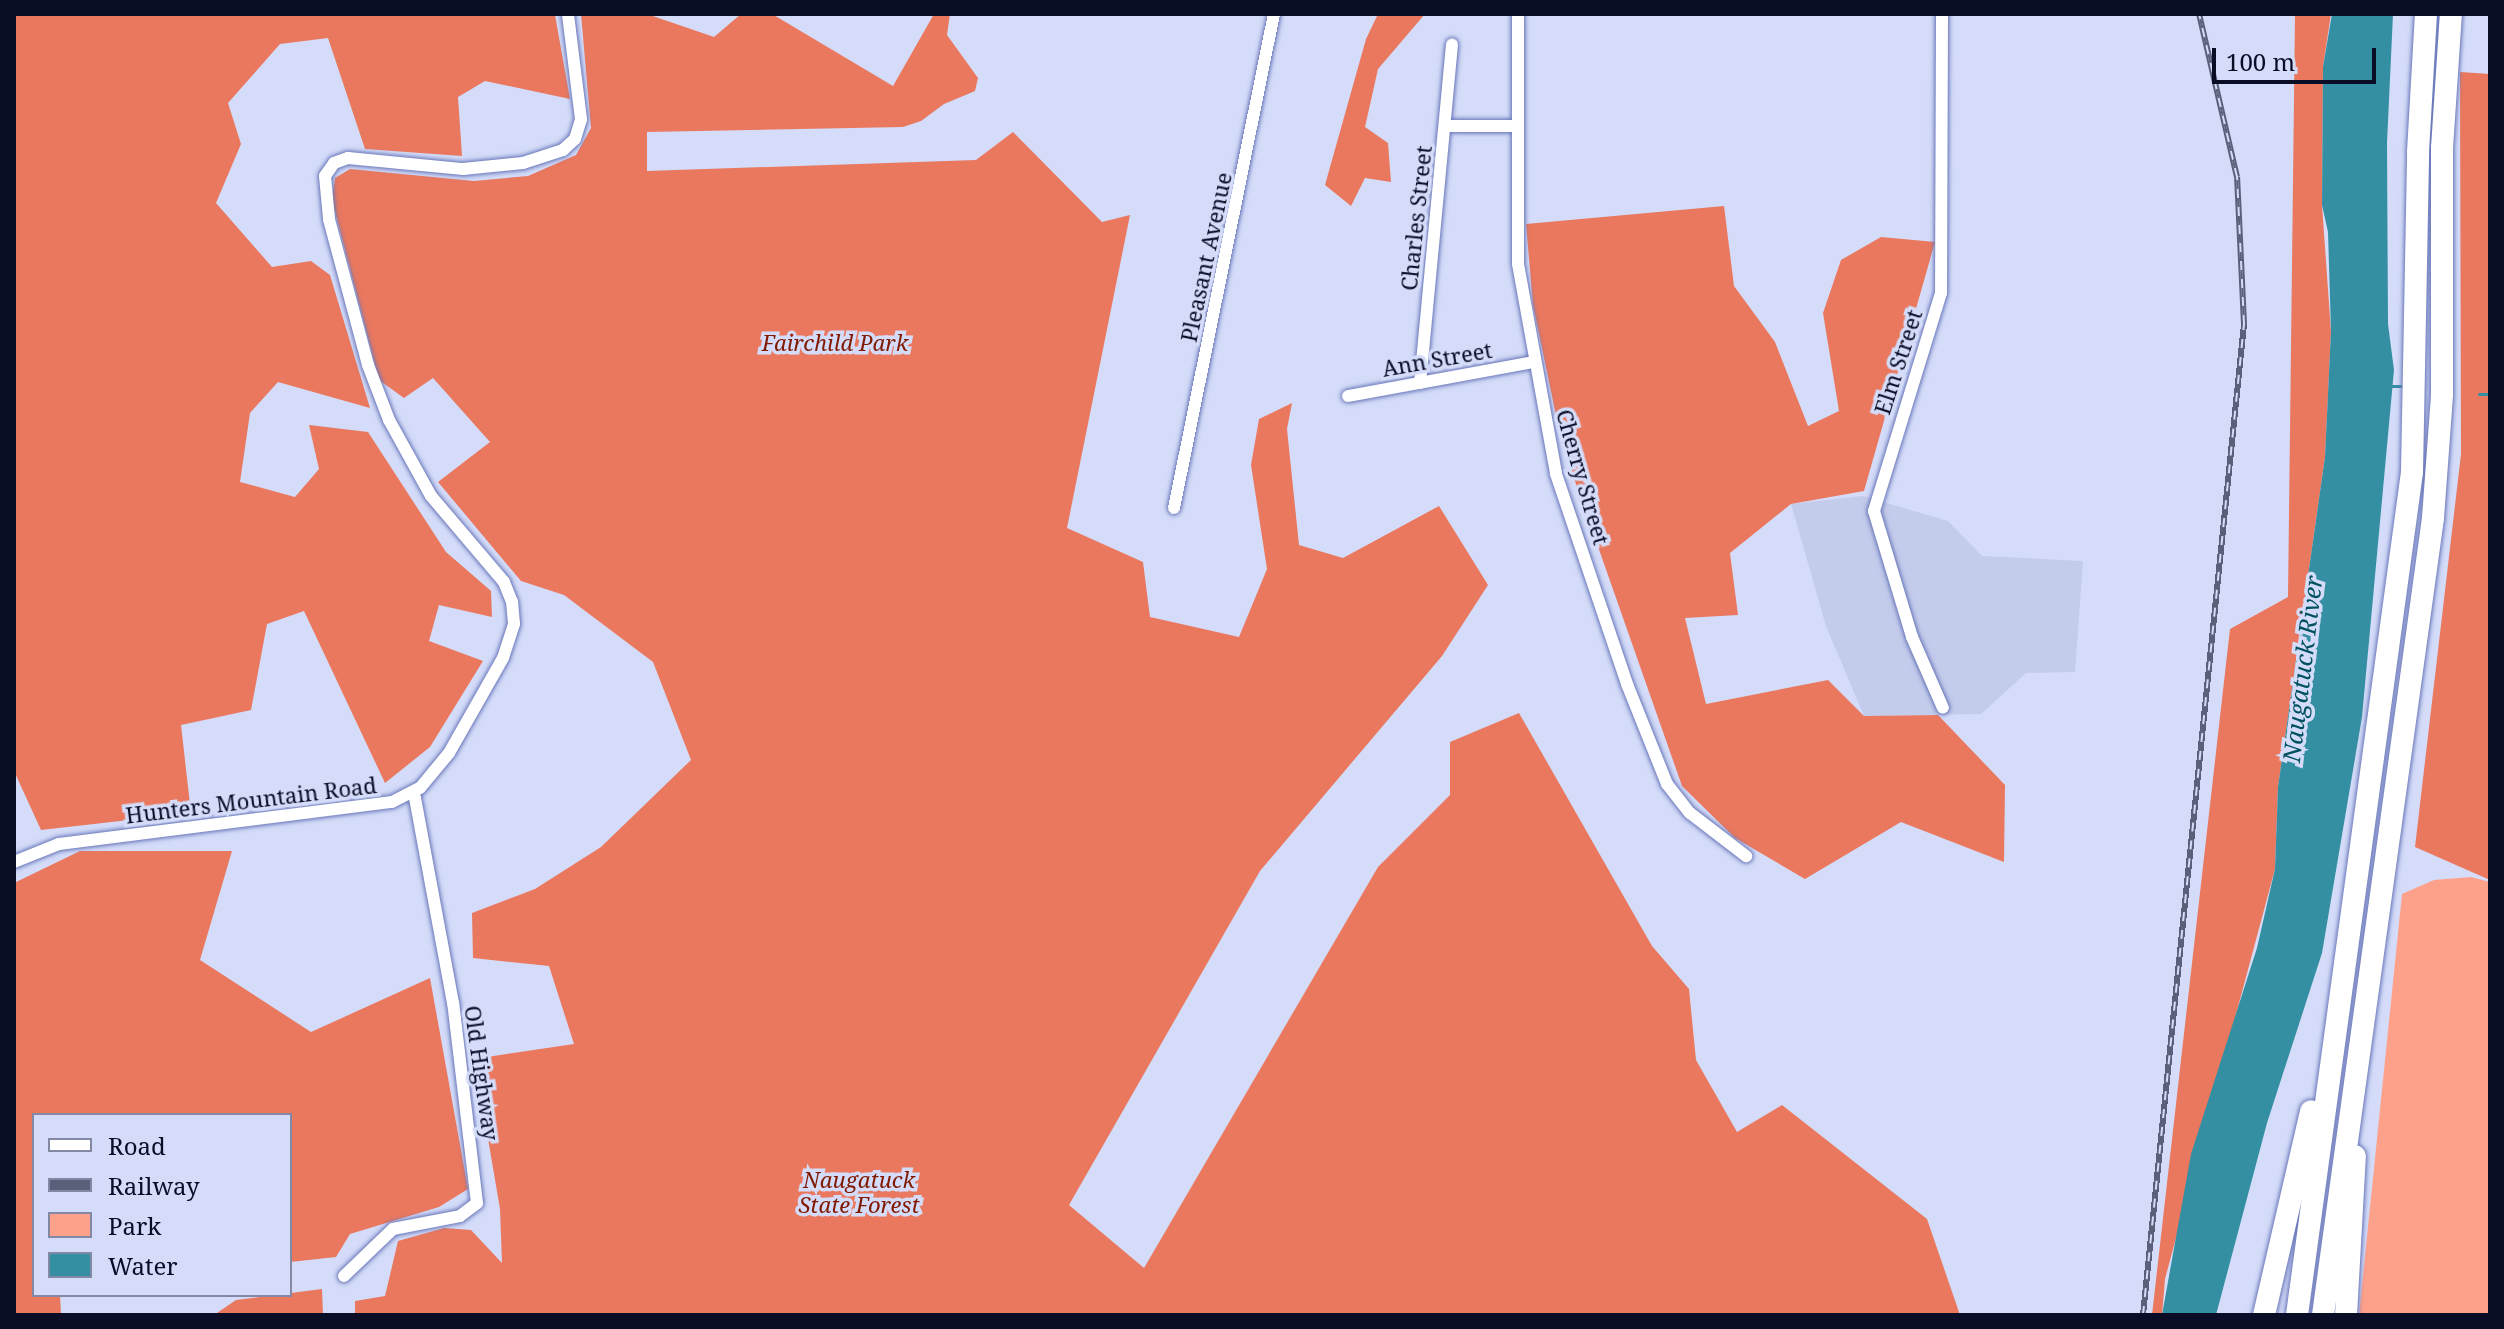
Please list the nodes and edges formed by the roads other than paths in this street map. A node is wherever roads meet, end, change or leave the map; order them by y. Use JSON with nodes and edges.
{"nodes":[{"id":1,"x":568,"y":14,"type":"edge"},
{"id":2,"x":1274,"y":14,"type":"edge"},
{"id":3,"x":1518,"y":14,"type":"edge"},
{"id":4,"x":1942,"y":14,"type":"edge"},
{"id":5,"x":2426,"y":14,"type":"edge"},
{"id":6,"x":2451,"y":14,"type":"edge"},
{"id":7,"x":1452,"y":45,"type":"dead end"},
{"id":8,"x":1446,"y":126,"type":"junction"},
{"id":9,"x":1514,"y":126,"type":"junction"},
{"id":10,"x":1534,"y":362,"type":"junction"},
{"id":11,"x":1420,"y":383,"type":"junction"},
{"id":12,"x":1348,"y":396,"type":"dead end"},
{"id":13,"x":1174,"y":508,"type":"dead end"},
{"id":14,"x":1943,"y":708,"type":"dead end"},
{"id":15,"x":414,"y":792,"type":"junction"},
{"id":16,"x":1746,"y":856,"type":"dead end"},
{"id":17,"x":14,"y":862,"type":"edge"},
{"id":18,"x":2365,"y":989,"type":"junction"},
{"id":19,"x":2340,"y":998,"type":"junction"},
{"id":20,"x":344,"y":1276,"type":"dead end"},
{"id":21,"x":2264,"y":1315,"type":"edge"},
{"id":22,"x":2297,"y":1315,"type":"edge"},
{"id":23,"x":2323,"y":1315,"type":"edge"},
{"id":24,"x":2346,"y":1315,"type":"edge"}],
"edges":[{"from":1,"to":15,"type":"street","name":"Hunters Mountain Road"},
{"from":2,"to":13,"type":"street","name":"Pleasant Avenue"},
{"from":3,"to":9,"type":"street","name":"Cherry Street"},
{"from":4,"to":14,"type":"street","name":"Elm Street"},
{"from":5,"to":19,"type":"highway"},
{"from":6,"to":18,"type":"highway"},
{"from":7,"to":8,"type":"street"},
{"from":8,"to":9,"type":"street","name":"Charles Street"},
{"from":8,"to":11,"type":"street","name":"Charles Street"},
{"from":9,"to":10,"type":"street","name":"Cherry Street"},
{"from":10,"to":11,"type":"street","name":"Ann Street"},
{"from":10,"to":16,"type":"street","name":"Cherry Street"},
{"from":11,"to":12,"type":"street","name":"Ann Street"},
{"from":15,"to":17,"type":"street","name":"Hunters Mountain Road"},
{"from":15,"to":20,"type":"street","name":"Old Highway"},
{"from":18,"to":23,"type":"highway"},
{"from":18,"to":24,"type":"highway"},
{"from":19,"to":21,"type":"highway"},
{"from":19,"to":22,"type":"highway"}]}
